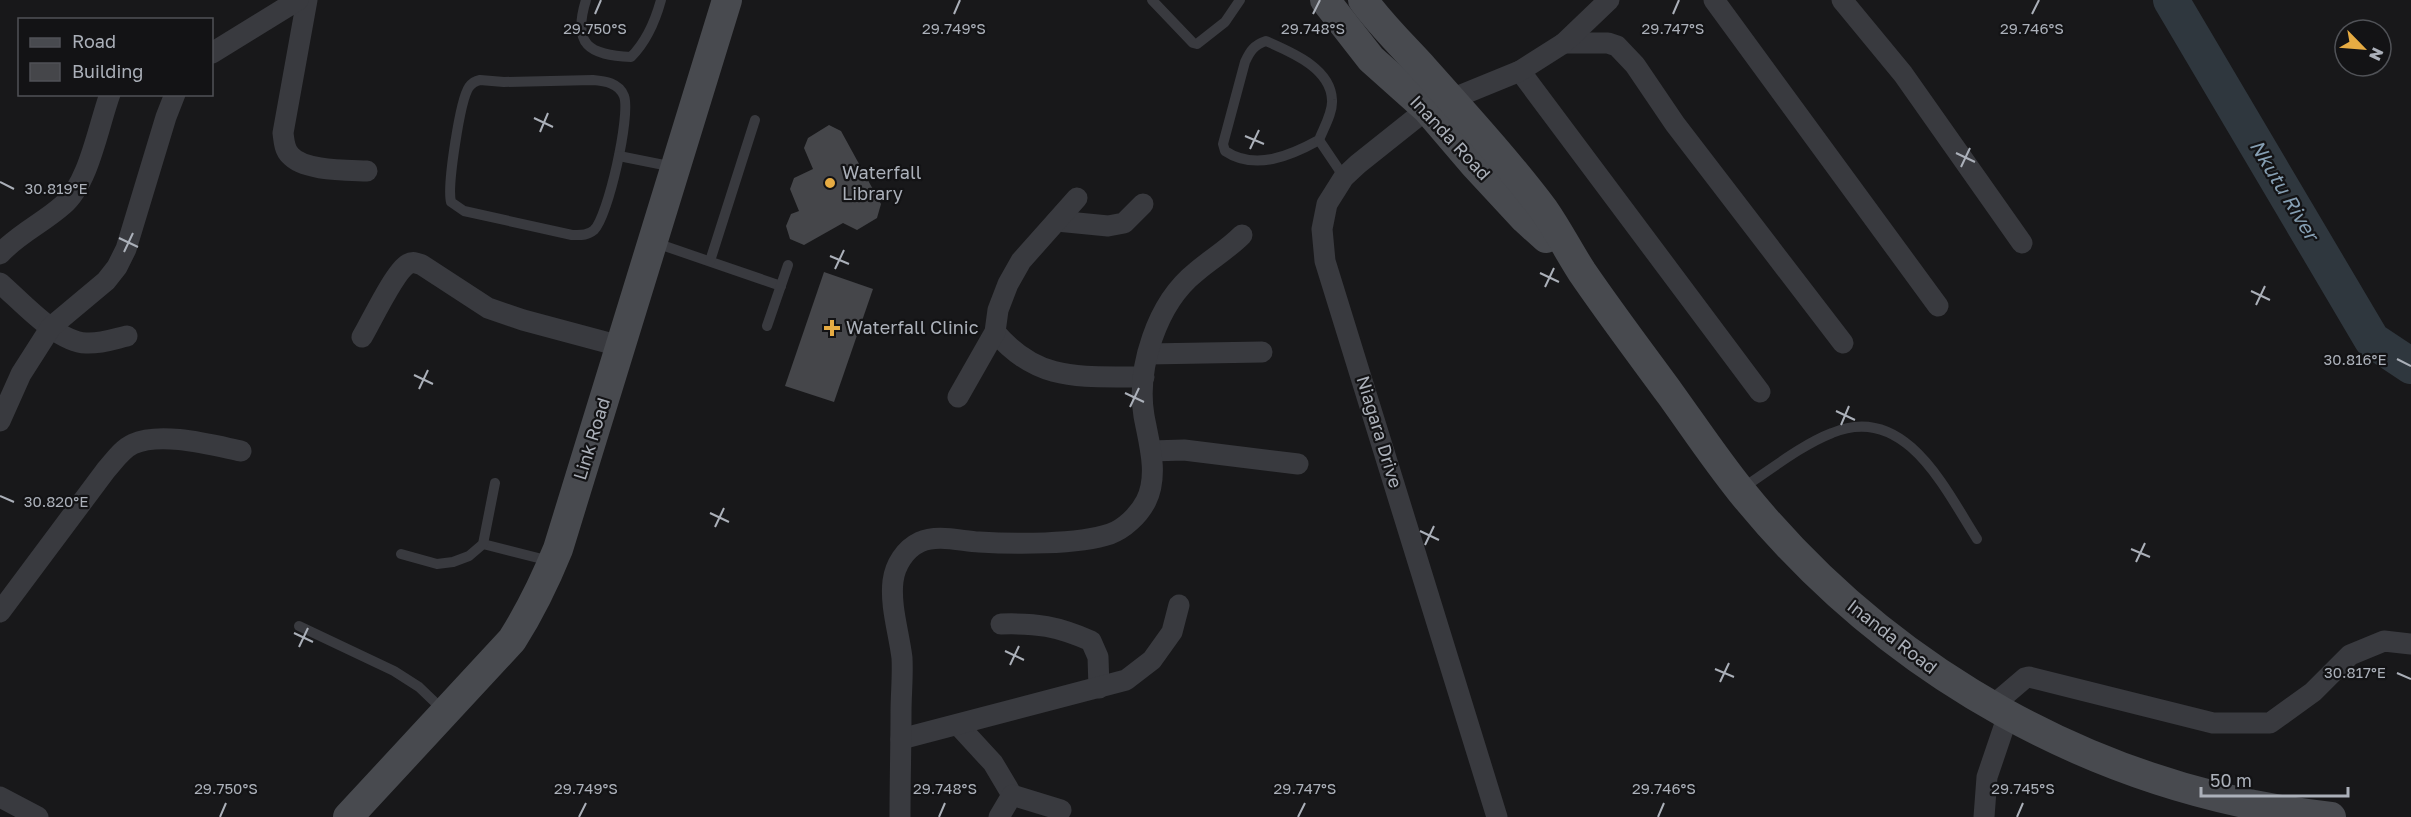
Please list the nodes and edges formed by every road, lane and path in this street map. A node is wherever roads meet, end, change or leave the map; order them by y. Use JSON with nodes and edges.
{"nodes":[{"id":1,"x":297,"y":0,"type":"edge"},
{"id":2,"x":307,"y":0,"type":"edge"},
{"id":3,"x":586,"y":0,"type":"edge"},
{"id":4,"x":661,"y":0,"type":"edge"},
{"id":5,"x":727,"y":0,"type":"edge"},
{"id":6,"x":1152,"y":0,"type":"edge"},
{"id":7,"x":1240,"y":0,"type":"edge"},
{"id":8,"x":1325,"y":0,"type":"edge"},
{"id":9,"x":1363,"y":0,"type":"edge"},
{"id":10,"x":1609,"y":0,"type":"edge"},
{"id":11,"x":1714,"y":0,"type":"edge"},
{"id":12,"x":1842,"y":0,"type":"edge"},
{"id":13,"x":1563,"y":43,"type":"junction"},
{"id":14,"x":213,"y":51,"type":"edge"},
{"id":15,"x":1520,"y":71,"type":"junction"},
{"id":16,"x":109,"y":96,"type":"edge"},
{"id":17,"x":174,"y":96,"type":"edge"},
{"id":18,"x":1439,"y":104,"type":"junction"},
{"id":19,"x":755,"y":120,"type":"dead end"},
{"id":20,"x":1318,"y":140,"type":"junction"},
{"id":21,"x":619,"y":156,"type":"junction"},
{"id":22,"x":675,"y":168,"type":"junction"},
{"id":23,"x":367,"y":171,"type":"dead end"},
{"id":24,"x":1344,"y":177,"type":"junction"},
{"id":25,"x":1077,"y":198,"type":"dead end"},
{"id":26,"x":1143,"y":204,"type":"dead end"},
{"id":27,"x":1057,"y":221,"type":"junction"},
{"id":28,"x":1242,"y":235,"type":"dead end"},
{"id":29,"x":651,"y":242,"type":"junction"},
{"id":30,"x":2022,"y":243,"type":"dead end"},
{"id":31,"x":0,"y":254,"type":"edge"},
{"id":32,"x":710,"y":261,"type":"junction"},
{"id":33,"x":788,"y":265,"type":"dead end"},
{"id":34,"x":0,"y":283,"type":"edge"},
{"id":35,"x":781,"y":286,"type":"junction"},
{"id":36,"x":1938,"y":306,"type":"dead end"},
{"id":37,"x":767,"y":326,"type":"dead end"},
{"id":38,"x":51,"y":327,"type":"junction"},
{"id":39,"x":995,"y":332,"type":"junction"},
{"id":40,"x":127,"y":336,"type":"dead end"},
{"id":41,"x":362,"y":337,"type":"dead end"},
{"id":42,"x":1843,"y":343,"type":"dead end"},
{"id":43,"x":620,"y":346,"type":"junction"},
{"id":44,"x":1262,"y":352,"type":"dead end"},
{"id":45,"x":1148,"y":354,"type":"junction"},
{"id":46,"x":1144,"y":377,"type":"junction"},
{"id":47,"x":1760,"y":392,"type":"dead end"},
{"id":48,"x":958,"y":397,"type":"dead end"},
{"id":49,"x":0,"y":421,"type":"edge"},
{"id":50,"x":241,"y":451,"type":"dead end"},
{"id":51,"x":1151,"y":452,"type":"junction"},
{"id":52,"x":1298,"y":464,"type":"dead end"},
{"id":53,"x":495,"y":483,"type":"dead end"},
{"id":54,"x":1740,"y":490,"type":"junction"},
{"id":55,"x":1977,"y":539,"type":"dead end"},
{"id":56,"x":483,"y":544,"type":"junction"},
{"id":57,"x":401,"y":554,"type":"dead end"},
{"id":58,"x":553,"y":562,"type":"junction"},
{"id":59,"x":1179,"y":605,"type":"dead end"},
{"id":60,"x":0,"y":612,"type":"edge"},
{"id":61,"x":1001,"y":624,"type":"dead end"},
{"id":62,"x":299,"y":626,"type":"dead end"},
{"id":63,"x":2411,"y":644,"type":"edge"},
{"id":64,"x":1099,"y":688,"type":"junction"},
{"id":65,"x":1999,"y":711,"type":"junction"},
{"id":66,"x":446,"y":713,"type":"junction"},
{"id":67,"x":958,"y":725,"type":"junction"},
{"id":68,"x":901,"y":739,"type":"junction"},
{"id":69,"x":1012,"y":795,"type":"junction"},
{"id":70,"x":0,"y":797,"type":"edge"},
{"id":71,"x":1061,"y":810,"type":"dead end"},
{"id":72,"x":38,"y":817,"type":"edge"},
{"id":73,"x":348,"y":817,"type":"edge"},
{"id":74,"x":900,"y":817,"type":"edge"},
{"id":75,"x":999,"y":817,"type":"edge"},
{"id":76,"x":1497,"y":817,"type":"edge"},
{"id":77,"x":1984,"y":817,"type":"edge"},
{"id":78,"x":2331,"y":817,"type":"edge"}],
"edges":[{"from":1,"to":14,"type":"street"},
{"from":2,"to":23,"type":"street"},
{"from":3,"to":4,"type":"lane"},
{"from":5,"to":22,"type":"street","name":"Link Road"},
{"from":6,"to":7,"type":"lane"},
{"from":8,"to":18,"type":"street","name":"Inanda Road"},
{"from":9,"to":18,"type":"street","name":"Inanda Road"},
{"from":10,"to":13,"type":"street","name":"Niagara Drive"},
{"from":11,"to":36,"type":"street"},
{"from":12,"to":30,"type":"street"},
{"from":13,"to":15,"type":"street","name":"Niagara Drive"},
{"from":13,"to":42,"type":"street"},
{"from":15,"to":18,"type":"street","name":"Niagara Drive"},
{"from":15,"to":47,"type":"street"},
{"from":16,"to":31,"type":"street"},
{"from":17,"to":38,"type":"street"},
{"from":18,"to":24,"type":"street","name":"Niagara Drive"},
{"from":18,"to":54,"type":"street","name":"Inanda Road"},
{"from":19,"to":32,"type":"lane"},
{"from":20,"to":20,"type":"lane"},
{"from":20,"to":24,"type":"lane"},
{"from":21,"to":21,"type":"lane"},
{"from":21,"to":22,"type":"lane"},
{"from":22,"to":29,"type":"street","name":"Link Road"},
{"from":24,"to":76,"type":"street","name":"Niagara Drive"},
{"from":25,"to":27,"type":"street"},
{"from":26,"to":27,"type":"street"},
{"from":27,"to":39,"type":"street"},
{"from":28,"to":45,"type":"street"},
{"from":29,"to":32,"type":"lane"},
{"from":29,"to":43,"type":"street","name":"Link Road"},
{"from":32,"to":35,"type":"lane"},
{"from":33,"to":35,"type":"lane"},
{"from":34,"to":38,"type":"street"},
{"from":35,"to":37,"type":"lane"},
{"from":38,"to":40,"type":"street"},
{"from":38,"to":49,"type":"street"},
{"from":39,"to":46,"type":"street"},
{"from":39,"to":48,"type":"street"},
{"from":41,"to":43,"type":"street"},
{"from":43,"to":58,"type":"street","name":"Link Road"},
{"from":44,"to":45,"type":"street"},
{"from":45,"to":46,"type":"street"},
{"from":46,"to":51,"type":"street"},
{"from":50,"to":60,"type":"street"},
{"from":51,"to":52,"type":"street"},
{"from":51,"to":68,"type":"street"},
{"from":53,"to":56,"type":"lane"},
{"from":54,"to":55,"type":"lane"},
{"from":54,"to":65,"type":"street","name":"Inanda Road"},
{"from":56,"to":57,"type":"lane"},
{"from":56,"to":58,"type":"lane"},
{"from":58,"to":66,"type":"street","name":"Link Road"},
{"from":59,"to":64,"type":"street"},
{"from":61,"to":64,"type":"street"},
{"from":62,"to":66,"type":"lane"},
{"from":63,"to":65,"type":"street"},
{"from":64,"to":67,"type":"street"},
{"from":65,"to":77,"type":"street"},
{"from":65,"to":78,"type":"street","name":"Inanda Road"},
{"from":66,"to":73,"type":"street","name":"Link Road"},
{"from":67,"to":68,"type":"street"},
{"from":67,"to":69,"type":"street"},
{"from":68,"to":74,"type":"street"},
{"from":69,"to":71,"type":"street"},
{"from":69,"to":75,"type":"street"},
{"from":70,"to":72,"type":"street"}]}
